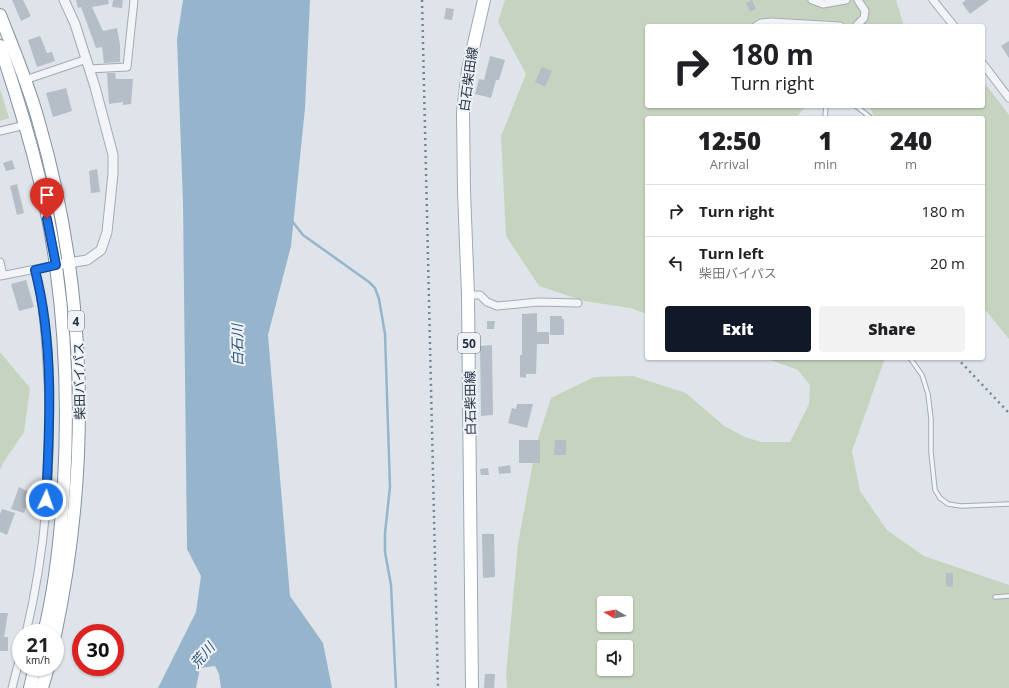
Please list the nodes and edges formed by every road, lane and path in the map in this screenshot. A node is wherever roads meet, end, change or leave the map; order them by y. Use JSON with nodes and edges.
{"nodes":[{"id":1,"x":64,"y":0,"type":"edge"},
{"id":2,"x":134,"y":0,"type":"edge"},
{"id":3,"x":484,"y":0,"type":"edge"},
{"id":4,"x":812,"y":0,"type":"edge"},
{"id":5,"x":846,"y":0,"type":"edge"},
{"id":6,"x":858,"y":0,"type":"edge"},
{"id":7,"x":934,"y":0,"type":"edge"},
{"id":8,"x":0,"y":15,"type":"edge"},
{"id":9,"x":759,"y":24,"type":"edge"},
{"id":10,"x":806,"y":24,"type":"edge"},
{"id":11,"x":858,"y":24,"type":"edge"},
{"id":12,"x":952,"y":24,"type":"edge"},
{"id":13,"x":0,"y":46,"type":"edge"},
{"id":14,"x":87,"y":59,"type":"junction"},
{"id":15,"x":985,"y":67,"type":"edge"},
{"id":16,"x":90,"y":69,"type":"junction"},
{"id":17,"x":25,"y":80,"type":"junction"},
{"id":18,"x":1009,"y":98,"type":"edge"},
{"id":19,"x":858,"y":108,"type":"edge"},
{"id":20,"x":868,"y":116,"type":"edge"},
{"id":21,"x":25,"y":125,"type":"junction"},
{"id":22,"x":0,"y":131,"type":"edge"},
{"id":23,"x":0,"y":262,"type":"edge"},
{"id":24,"x":70,"y":263,"type":"junction"},
{"id":25,"x":56,"y":265,"type":"junction"},
{"id":26,"x":35,"y":270,"type":"junction"},
{"id":27,"x":2,"y":275,"type":"edge"},
{"id":28,"x":468,"y":295,"type":"junction"},
{"id":29,"x":578,"y":303,"type":"dead end"},
{"id":30,"x":911,"y":360,"type":"edge"},
{"id":31,"x":1009,"y":504,"type":"edge"},
{"id":32,"x":1009,"y":596,"type":"edge"},
{"id":33,"x":995,"y":597,"type":"dead end"},
{"id":34,"x":28,"y":624,"type":"edge"},
{"id":35,"x":46,"y":624,"type":"edge"},
{"id":36,"x":57,"y":624,"type":"edge"},
{"id":37,"x":15,"y":676,"type":"edge"},
{"id":38,"x":33,"y":676,"type":"edge"},
{"id":39,"x":45,"y":676,"type":"edge"},
{"id":40,"x":12,"y":688,"type":"edge"},
{"id":41,"x":30,"y":688,"type":"edge"},
{"id":42,"x":42,"y":688,"type":"edge"},
{"id":43,"x":472,"y":688,"type":"edge"}],
"edges":[{"from":1,"to":14,"type":"street"},
{"from":2,"to":16,"type":"street"},
{"from":3,"to":28,"type":"main road","name":"白石柴田線","number":"50"},
{"from":4,"to":5,"type":"street"},
{"from":6,"to":11,"type":"street"},
{"from":7,"to":12,"type":"street"},
{"from":8,"to":17,"type":"main road","name":"柴田バイパス","number":"4"},
{"from":9,"to":10,"type":"street"},
{"from":13,"to":21,"type":"main road","name":"柴田バイパス","number":"4"},
{"from":14,"to":16,"type":"street"},
{"from":14,"to":17,"type":"street"},
{"from":15,"to":18,"type":"street"},
{"from":16,"to":24,"type":"street"},
{"from":17,"to":24,"type":"main road","name":"柴田バイパス","number":"4"},
{"from":19,"to":20,"type":"lane"},
{"from":21,"to":22,"type":"street"},
{"from":21,"to":25,"type":"main road","name":"柴田バイパス","number":"4"},
{"from":23,"to":27,"type":"street"},
{"from":24,"to":25,"type":"street"},
{"from":24,"to":36,"type":"main road","name":"柴田バイパス","number":"4"},
{"from":25,"to":26,"type":"street"},
{"from":25,"to":35,"type":"main road","name":"柴田バイパス","number":"4"},
{"from":26,"to":27,"type":"street"},
{"from":26,"to":34,"type":"street"},
{"from":28,"to":29,"type":"street"},
{"from":28,"to":43,"type":"main road","name":"白石柴田線","number":"50"},
{"from":30,"to":31,"type":"lane"},
{"from":32,"to":33,"type":"lane"},
{"from":37,"to":40,"type":"street"},
{"from":38,"to":41,"type":"main road"},
{"from":39,"to":42,"type":"main road"}]}
